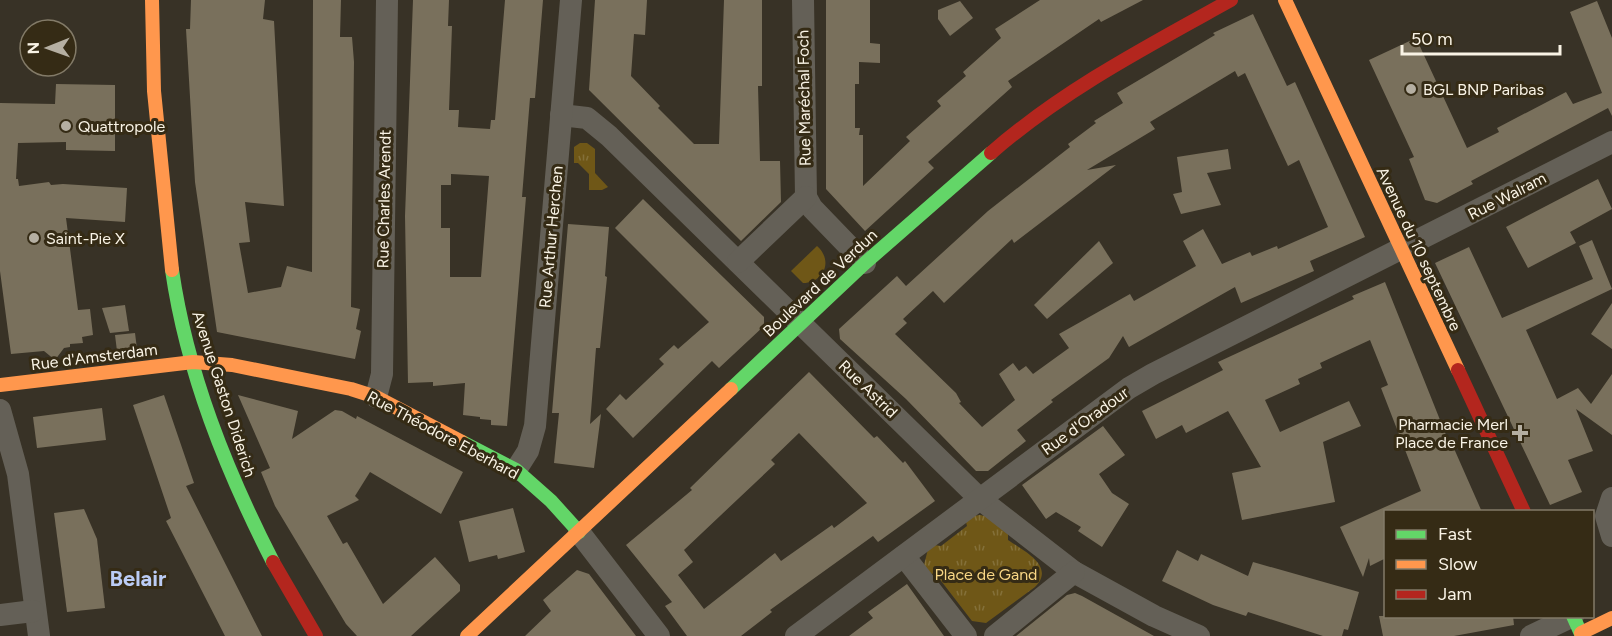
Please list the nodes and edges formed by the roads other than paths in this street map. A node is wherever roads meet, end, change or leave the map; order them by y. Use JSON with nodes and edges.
{"nodes":[{"id":1,"x":152,"y":0,"type":"edge"},
{"id":2,"x":387,"y":0,"type":"edge"},
{"id":3,"x":571,"y":0,"type":"edge"},
{"id":4,"x":803,"y":0,"type":"edge"},
{"id":5,"x":1231,"y":0,"type":"edge"},
{"id":6,"x":1285,"y":0,"type":"edge"},
{"id":7,"x":561,"y":115,"type":"junction"},
{"id":8,"x":1612,"y":142,"type":"edge"},
{"id":9,"x":806,"y":197,"type":"junction"},
{"id":10,"x":1401,"y":249,"type":"junction"},
{"id":11,"x":738,"y":262,"type":"junction"},
{"id":12,"x":865,"y":263,"type":"junction"},
{"id":13,"x":800,"y":323,"type":"junction"},
{"id":14,"x":193,"y":362,"type":"junction"},
{"id":15,"x":0,"y":385,"type":"edge"},
{"id":16,"x":376,"y":397,"type":"junction"},
{"id":17,"x":0,"y":410,"type":"edge"},
{"id":18,"x":516,"y":470,"type":"junction"},
{"id":19,"x":1612,"y":498,"type":"edge"},
{"id":20,"x":980,"y":499,"type":"junction"},
{"id":21,"x":1523,"y":510,"type":"edge"},
{"id":22,"x":579,"y":532,"type":"junction"},
{"id":23,"x":1612,"y":536,"type":"edge"},
{"id":24,"x":904,"y":556,"type":"junction"},
{"id":25,"x":1074,"y":572,"type":"junction"},
{"id":26,"x":33,"y":611,"type":"junction"},
{"id":27,"x":0,"y":615,"type":"edge"},
{"id":28,"x":1612,"y":618,"type":"edge"},
{"id":29,"x":1577,"y":625,"type":"edge"},
{"id":30,"x":39,"y":636,"type":"edge"},
{"id":31,"x":316,"y":636,"type":"edge"},
{"id":32,"x":467,"y":636,"type":"edge"},
{"id":33,"x":659,"y":636,"type":"edge"},
{"id":34,"x":796,"y":636,"type":"edge"},
{"id":35,"x":966,"y":636,"type":"edge"},
{"id":36,"x":995,"y":636,"type":"edge"},
{"id":37,"x":1199,"y":636,"type":"edge"},
{"id":38,"x":1531,"y":636,"type":"edge"}],
"edges":[{"from":1,"to":14,"type":"street","name":"Avenue Gaston Diderich"},
{"from":2,"to":16,"type":"street","name":"Rue Charles Arendt"},
{"from":3,"to":7,"type":"street","name":"Rue Arthur Herchen"},
{"from":4,"to":9,"type":"street","name":"Rue Maréchal Foch"},
{"from":5,"to":12,"type":"street","name":"Boulevard de Verdun"},
{"from":6,"to":10,"type":"street","name":"Avenue du 10 septembre"},
{"from":7,"to":11,"type":"street","name":"Rue Astrid"},
{"from":7,"to":18,"type":"street","name":"Rue Arthur Herchen"},
{"from":8,"to":10,"type":"street","name":"Rue Walram"},
{"from":9,"to":11,"type":"street"},
{"from":9,"to":12,"type":"street"},
{"from":10,"to":20,"type":"street","name":"Rue d'Oradour"},
{"from":10,"to":21,"type":"street","name":"Avenue du 10 septembre"},
{"from":11,"to":13,"type":"street","name":"Rue Astrid"},
{"from":12,"to":13,"type":"street","name":"Boulevard de Verdun"},
{"from":13,"to":20,"type":"street","name":"Rue Astrid"},
{"from":13,"to":22,"type":"street","name":"Boulevard de Verdun"},
{"from":14,"to":15,"type":"street","name":"Rue d'Amsterdam"},
{"from":14,"to":16,"type":"street","name":"Rue Théodore Eberhard"},
{"from":14,"to":31,"type":"street","name":"Avenue Gaston Diderich"},
{"from":16,"to":18,"type":"street","name":"Rue Théodore Eberhard"},
{"from":17,"to":26,"type":"street"},
{"from":18,"to":22,"type":"street","name":"Rue Théodore Eberhard"},
{"from":19,"to":23,"type":"street"},
{"from":20,"to":24,"type":"street","name":"Rue d'Oradour"},
{"from":20,"to":25,"type":"street","name":"Rue Astrid"},
{"from":22,"to":32,"type":"street","name":"Boulevard de Verdun"},
{"from":22,"to":33,"type":"street","name":"Rue Théodore Eberhard"},
{"from":24,"to":34,"type":"street","name":"Rue d'Oradour"},
{"from":24,"to":35,"type":"street"},
{"from":25,"to":36,"type":"street"},
{"from":25,"to":37,"type":"street","name":"Rue Astrid"},
{"from":26,"to":27,"type":"street"},
{"from":26,"to":30,"type":"street"},
{"from":28,"to":29,"type":"street"},
{"from":29,"to":38,"type":"street"}]}
